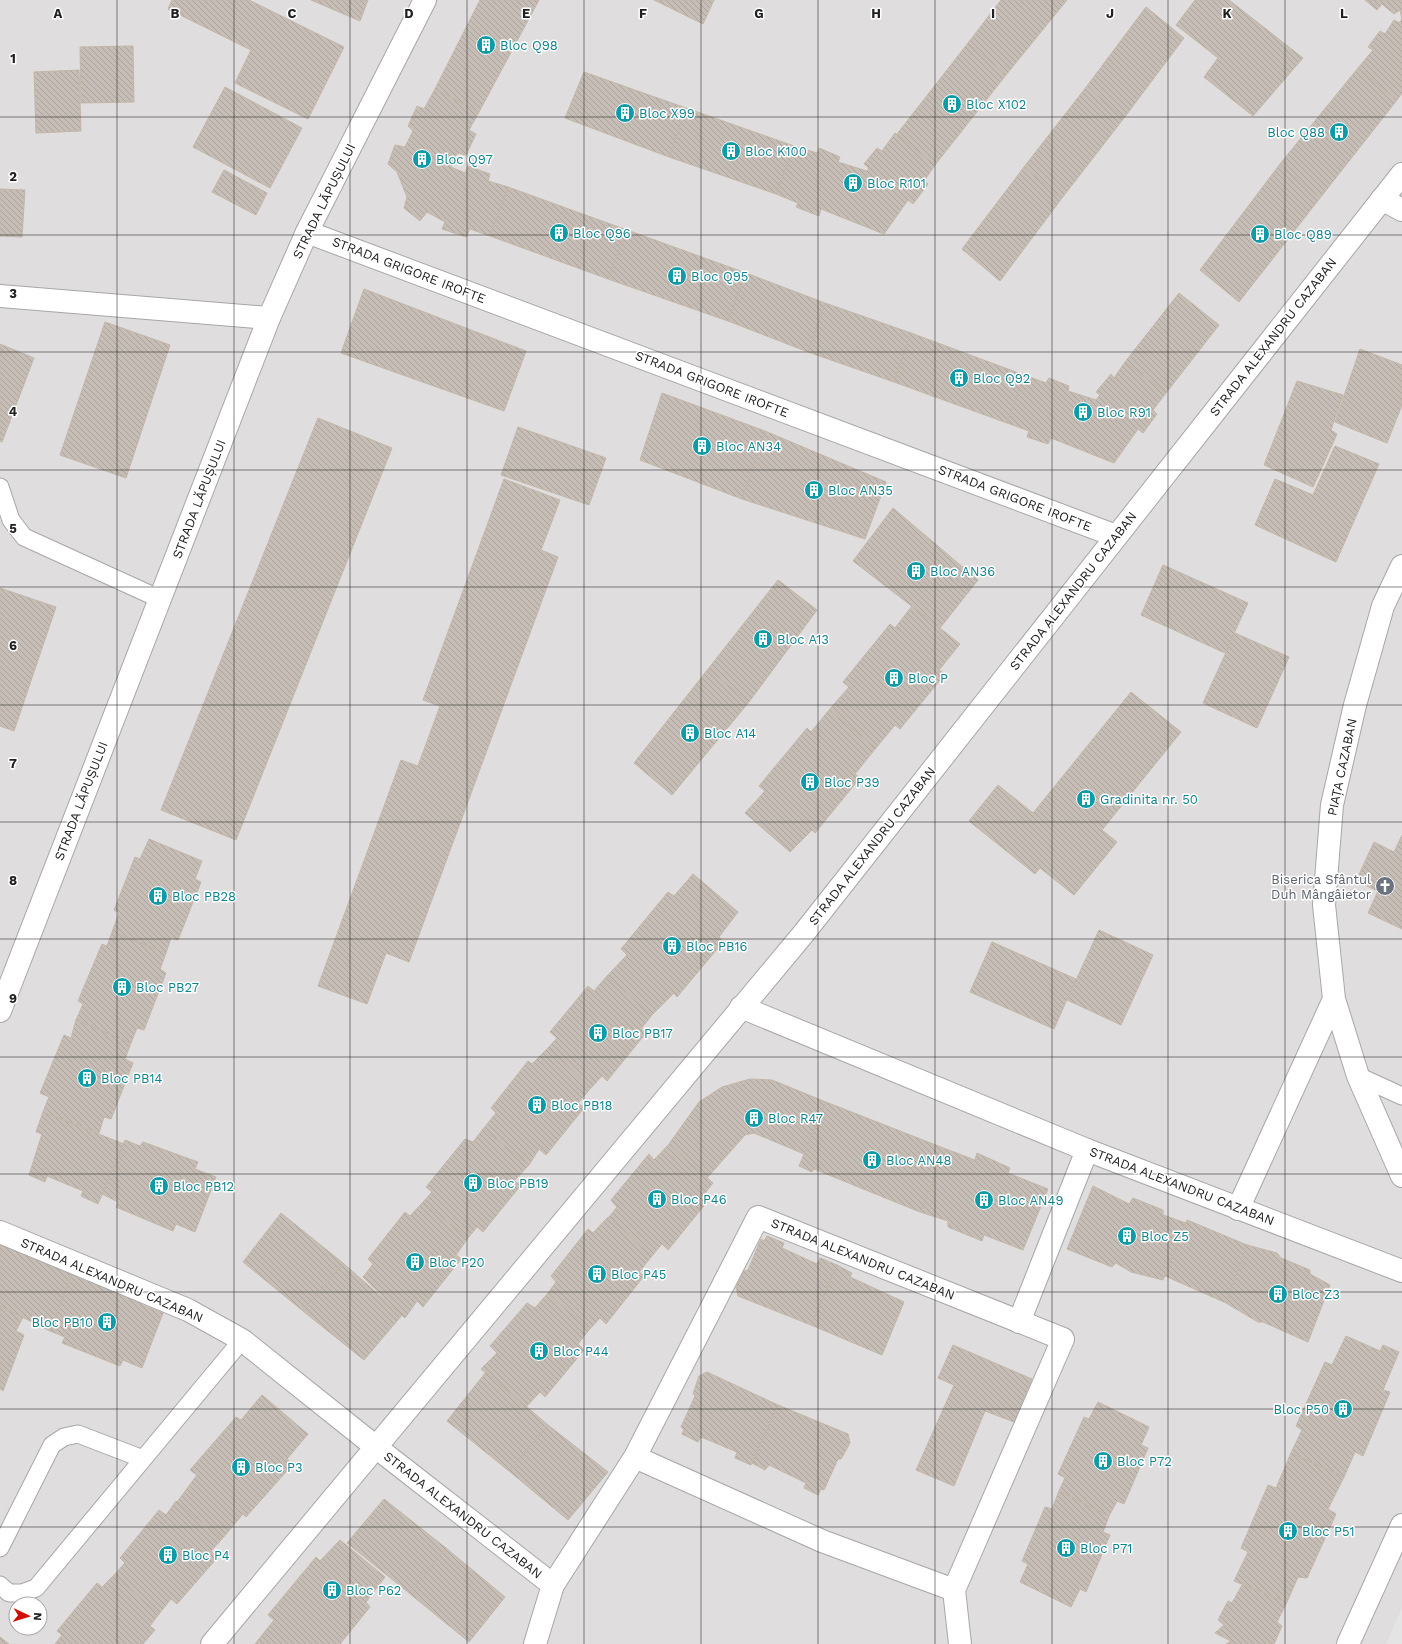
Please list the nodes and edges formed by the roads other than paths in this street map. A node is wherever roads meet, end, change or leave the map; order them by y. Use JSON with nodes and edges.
{"nodes":[{"id":1,"x":425,"y":0,"type":"edge"},
{"id":2,"x":1402,"y":174,"type":"edge"},
{"id":3,"x":1382,"y":199,"type":"junction"},
{"id":4,"x":1402,"y":210,"type":"edge"},
{"id":5,"x":307,"y":232,"type":"junction"},
{"id":6,"x":0,"y":296,"type":"edge"},
{"id":7,"x":269,"y":318,"type":"junction"},
{"id":8,"x":0,"y":487,"type":"edge"},
{"id":9,"x":1116,"y":536,"type":"junction"},
{"id":10,"x":1402,"y":566,"type":"edge"},
{"id":11,"x":160,"y":600,"type":"junction"},
{"id":12,"x":1334,"y":999,"type":"junction"},
{"id":13,"x":741,"y":1007,"type":"junction"},
{"id":14,"x":0,"y":1011,"type":"edge"},
{"id":15,"x":1358,"y":1076,"type":"junction"},
{"id":16,"x":1402,"y":1096,"type":"edge"},
{"id":17,"x":1087,"y":1150,"type":"junction"},
{"id":18,"x":1402,"y":1176,"type":"edge"},
{"id":19,"x":1238,"y":1208,"type":"junction"},
{"id":20,"x":0,"y":1232,"type":"edge"},
{"id":21,"x":1402,"y":1272,"type":"edge"},
{"id":22,"x":1020,"y":1322,"type":"junction"},
{"id":23,"x":242,"y":1340,"type":"junction"},
{"id":24,"x":375,"y":1446,"type":"junction"},
{"id":25,"x":636,"y":1457,"type":"junction"},
{"id":26,"x":143,"y":1459,"type":"junction"},
{"id":27,"x":1402,"y":1525,"type":"edge"},
{"id":28,"x":0,"y":1548,"type":"edge"},
{"id":29,"x":0,"y":1585,"type":"edge"},
{"id":30,"x":553,"y":1585,"type":"junction"},
{"id":31,"x":954,"y":1590,"type":"junction"},
{"id":32,"x":212,"y":1644,"type":"edge"},
{"id":33,"x":535,"y":1644,"type":"edge"},
{"id":34,"x":960,"y":1644,"type":"edge"},
{"id":35,"x":1348,"y":1644,"type":"edge"}],
"edges":[{"from":1,"to":5,"type":"street","name":"STRADA LĂPUȘULUI"},
{"from":2,"to":3,"type":"street","name":"STRADA ALEXANDRU CAZABAN"},
{"from":3,"to":4,"type":"street"},
{"from":3,"to":9,"type":"street","name":"STRADA ALEXANDRU CAZABAN"},
{"from":5,"to":7,"type":"street","name":"STRADA LĂPUȘULUI"},
{"from":5,"to":9,"type":"street","name":"STRADA GRIGORE IROFTE"},
{"from":6,"to":7,"type":"street"},
{"from":7,"to":11,"type":"street","name":"STRADA LĂPUȘULUI"},
{"from":8,"to":11,"type":"lane"},
{"from":9,"to":13,"type":"street","name":"STRADA ALEXANDRU CAZABAN"},
{"from":10,"to":12,"type":"street","name":"PIAȚA CAZABAN"},
{"from":11,"to":14,"type":"street","name":"STRADA LĂPUȘULUI"},
{"from":12,"to":15,"type":"street"},
{"from":12,"to":19,"type":"street"},
{"from":13,"to":17,"type":"street","name":"STRADA ALEXANDRU CAZABAN"},
{"from":13,"to":24,"type":"street","name":"STRADA ALEXANDRU CAZABAN"},
{"from":15,"to":16,"type":"lane"},
{"from":15,"to":18,"type":"street"},
{"from":17,"to":19,"type":"street","name":"STRADA ALEXANDRU CAZABAN"},
{"from":17,"to":22,"type":"street"},
{"from":19,"to":21,"type":"street","name":"STRADA ALEXANDRU CAZABAN"},
{"from":20,"to":23,"type":"street","name":"STRADA ALEXANDRU CAZABAN"},
{"from":22,"to":25,"type":"street","name":"STRADA ALEXANDRU CAZABAN"},
{"from":22,"to":31,"type":"street","name":"STRADA ALEXANDRU CAZABAN"},
{"from":23,"to":24,"type":"street","name":"STRADA ALEXANDRU CAZABAN"},
{"from":23,"to":26,"type":"lane"},
{"from":24,"to":30,"type":"street","name":"STRADA ALEXANDRU CAZABAN"},
{"from":24,"to":32,"type":"street","name":"STRADA ALEXANDRU CAZABAN"},
{"from":25,"to":30,"type":"street","name":"STRADA ALEXANDRU CAZABAN"},
{"from":25,"to":31,"type":"street"},
{"from":26,"to":28,"type":"lane"},
{"from":26,"to":29,"type":"lane"},
{"from":27,"to":35,"type":"street"},
{"from":30,"to":33,"type":"street"},
{"from":31,"to":34,"type":"street","name":"STRADA ALEXANDRU CAZABAN"}]}
